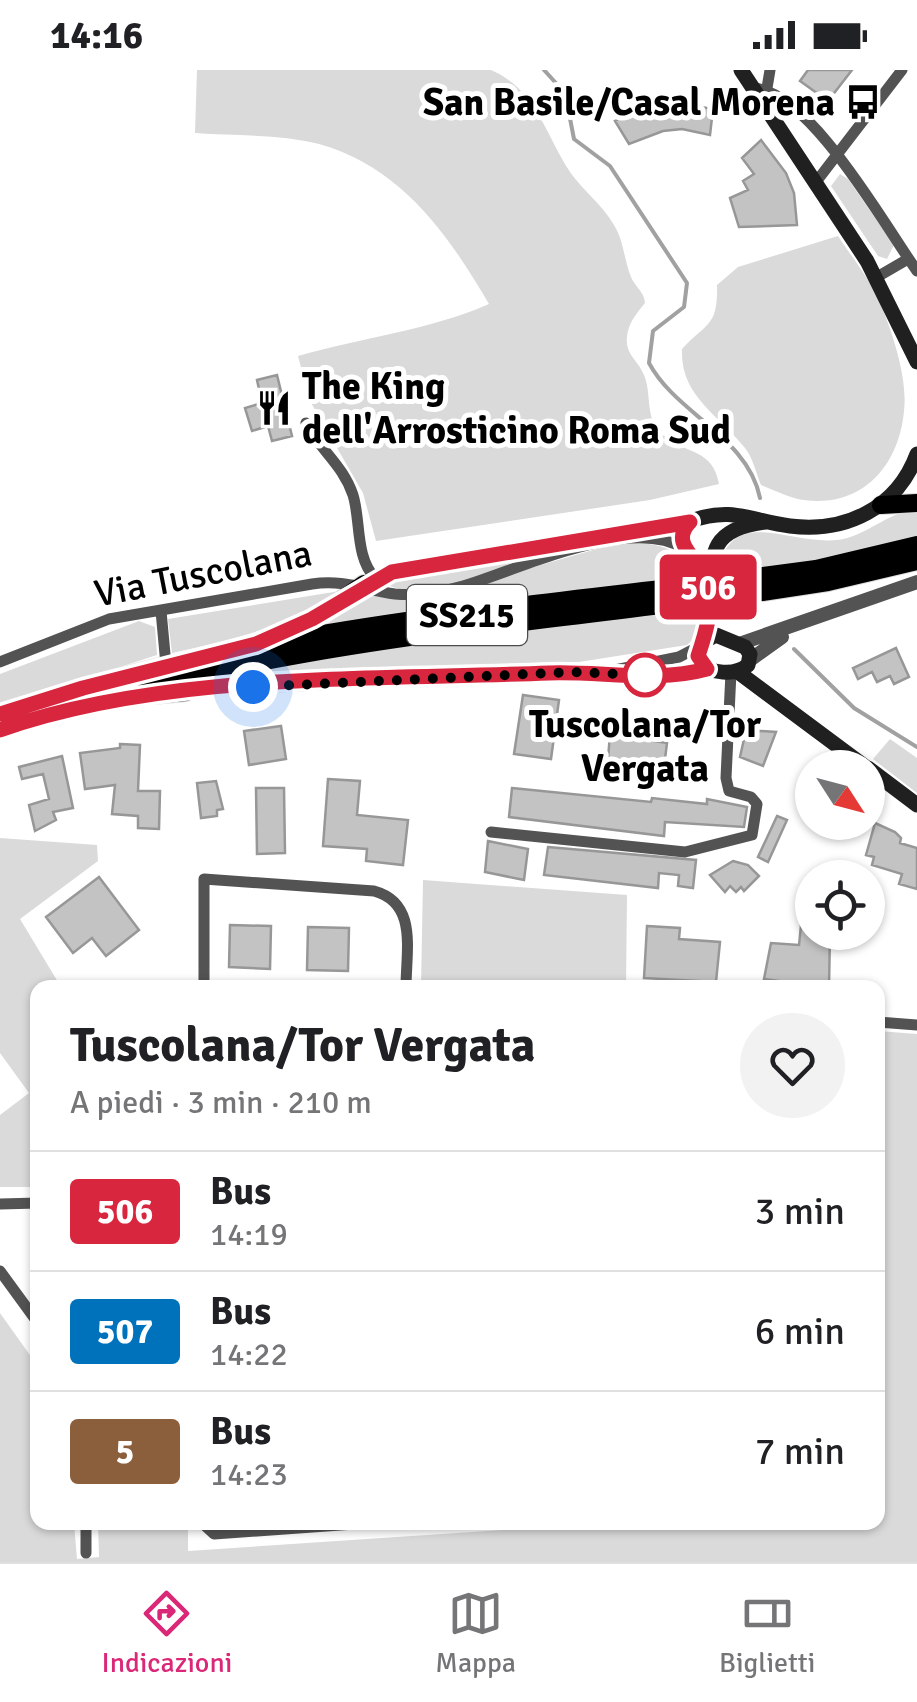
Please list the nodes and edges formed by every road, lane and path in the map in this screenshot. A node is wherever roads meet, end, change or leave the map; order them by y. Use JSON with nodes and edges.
{"nodes":[{"id":1,"x":742,"y":70,"type":"edge"},
{"id":2,"x":770,"y":70,"type":"edge"},
{"id":3,"x":902,"y":70,"type":"edge"},
{"id":4,"x":762,"y":96,"type":"junction"},
{"id":5,"x":838,"y":152,"type":"junction"},
{"id":6,"x":816,"y":182,"type":"junction"},
{"id":7,"x":908,"y":258,"type":"junction"},
{"id":8,"x":917,"y":271,"type":"edge"},
{"id":9,"x":877,"y":277,"type":"junction"},
{"id":10,"x":917,"y":362,"type":"edge"},
{"id":11,"x":306,"y":422,"type":"dead end"},
{"id":12,"x":917,"y":454,"type":"edge"},
{"id":13,"x":917,"y":503,"type":"edge"},
{"id":14,"x":881,"y":505,"type":"junction"},
{"id":15,"x":697,"y":520,"type":"junction"},
{"id":16,"x":770,"y":522,"type":"junction"},
{"id":17,"x":917,"y":545,"type":"edge"},
{"id":18,"x":716,"y":547,"type":"junction"},
{"id":19,"x":687,"y":551,"type":"junction"},
{"id":20,"x":917,"y":560,"type":"edge"},
{"id":21,"x":369,"y":581,"type":"junction"},
{"id":22,"x":917,"y":582,"type":"edge"},
{"id":23,"x":735,"y":588,"type":"junction"},
{"id":24,"x":709,"y":592,"type":"junction"},
{"id":25,"x":682,"y":595,"type":"junction"},
{"id":26,"x":160,"y":611,"type":"junction"},
{"id":27,"x":804,"y":624,"type":"junction"},
{"id":28,"x":734,"y":642,"type":"junction"},
{"id":29,"x":703,"y":643,"type":"junction"},
{"id":30,"x":256,"y":644,"type":"junction"},
{"id":31,"x":0,"y":662,"type":"edge"},
{"id":32,"x":166,"y":665,"type":"junction"},
{"id":33,"x":742,"y":666,"type":"junction"},
{"id":34,"x":707,"y":669,"type":"junction"},
{"id":35,"x":606,"y":672,"type":"junction"},
{"id":36,"x":186,"y":692,"type":"joint"},
{"id":37,"x":92,"y":703,"type":"junction"},
{"id":38,"x":0,"y":714,"type":"edge"},
{"id":39,"x":0,"y":730,"type":"edge"},
{"id":40,"x":844,"y":750,"type":"edge"},
{"id":41,"x":885,"y":781,"type":"edge"},
{"id":42,"x":917,"y":805,"type":"edge"},
{"id":43,"x":491,"y":832,"type":"dead end"},
{"id":44,"x":204,"y":980,"type":"edge"},
{"id":45,"x":406,"y":980,"type":"edge"},
{"id":46,"x":885,"y":1023,"type":"edge"},
{"id":47,"x":917,"y":1025,"type":"edge"},
{"id":48,"x":30,"y":1203,"type":"edge"},
{"id":49,"x":0,"y":1204,"type":"edge"},
{"id":50,"x":0,"y":1271,"type":"edge"},
{"id":51,"x":30,"y":1312,"type":"edge"},
{"id":52,"x":86,"y":1530,"type":"edge"},
{"id":53,"x":210,"y":1530,"type":"edge"},
{"id":54,"x":270,"y":1530,"type":"edge"},
{"id":55,"x":86,"y":1553,"type":"dead end"}],
"edges":[{"from":1,"to":4,"type":"main road"},
{"from":2,"to":4,"type":"street"},
{"from":3,"to":5,"type":"street"},
{"from":4,"to":5,"type":"street"},
{"from":4,"to":6,"type":"main road"},
{"from":5,"to":6,"type":"street"},
{"from":5,"to":7,"type":"street"},
{"from":6,"to":9,"type":"main road"},
{"from":7,"to":8,"type":"street"},
{"from":7,"to":9,"type":"street"},
{"from":9,"to":10,"type":"main road"},
{"from":11,"to":21,"type":"street"},
{"from":12,"to":14,"type":"main road"},
{"from":13,"to":14,"type":"main road"},
{"from":14,"to":16,"type":"main road"},
{"from":15,"to":16,"type":"main road"},
{"from":15,"to":18,"type":"main road"},
{"from":15,"to":19,"type":"main road"},
{"from":15,"to":21,"type":"street","name":"Via Tuscolana"},
{"from":16,"to":18,"type":"main road"},
{"from":17,"to":23,"type":"main road","number":"SS215"},
{"from":18,"to":19,"type":"main road"},
{"from":18,"to":24,"type":"main road"},
{"from":19,"to":21,"type":"street","name":"Via Tuscolana"},
{"from":19,"to":24,"type":"main road"},
{"from":20,"to":23,"type":"main road","number":"SS215"},
{"from":21,"to":26,"type":"street","name":"Via Tuscolana"},
{"from":21,"to":30,"type":"main road"},
{"from":22,"to":27,"type":"street"},
{"from":23,"to":25,"type":"main road","number":"SS215","bridge":true},
{"from":24,"to":28,"type":"main road"},
{"from":24,"to":29,"type":"main road"},
{"from":25,"to":30,"type":"main road","number":"SS215"},
{"from":25,"to":37,"type":"main road","number":"SS215"},
{"from":26,"to":31,"type":"street","name":"Via Tuscolana"},
{"from":26,"to":32,"type":"street"},
{"from":27,"to":28,"type":"street"},
{"from":27,"to":33,"type":"street"},
{"from":28,"to":29,"type":"main road"},
{"from":28,"to":33,"type":"main road"},
{"from":29,"to":34,"type":"main road"},
{"from":29,"to":35,"type":"street"},
{"from":30,"to":32,"type":"main road","number":"SS215"},
{"from":32,"to":38,"type":"main road","number":"SS215"},
{"from":33,"to":34,"type":"main road"},
{"from":33,"to":40,"type":"main road"},
{"from":33,"to":43,"type":"street"},
{"from":34,"to":35,"type":"street"},
{"from":35,"to":36,"type":"street"},
{"from":36,"to":37,"type":"main road"},
{"from":37,"to":39,"type":"main road","number":"SS215"},
{"from":41,"to":42,"type":"main road"},
{"from":44,"to":45,"type":"street"},
{"from":46,"to":47,"type":"street"},
{"from":48,"to":49,"type":"street"},
{"from":50,"to":51,"type":"street"},
{"from":52,"to":55,"type":"street"},
{"from":53,"to":54,"type":"street"}]}
